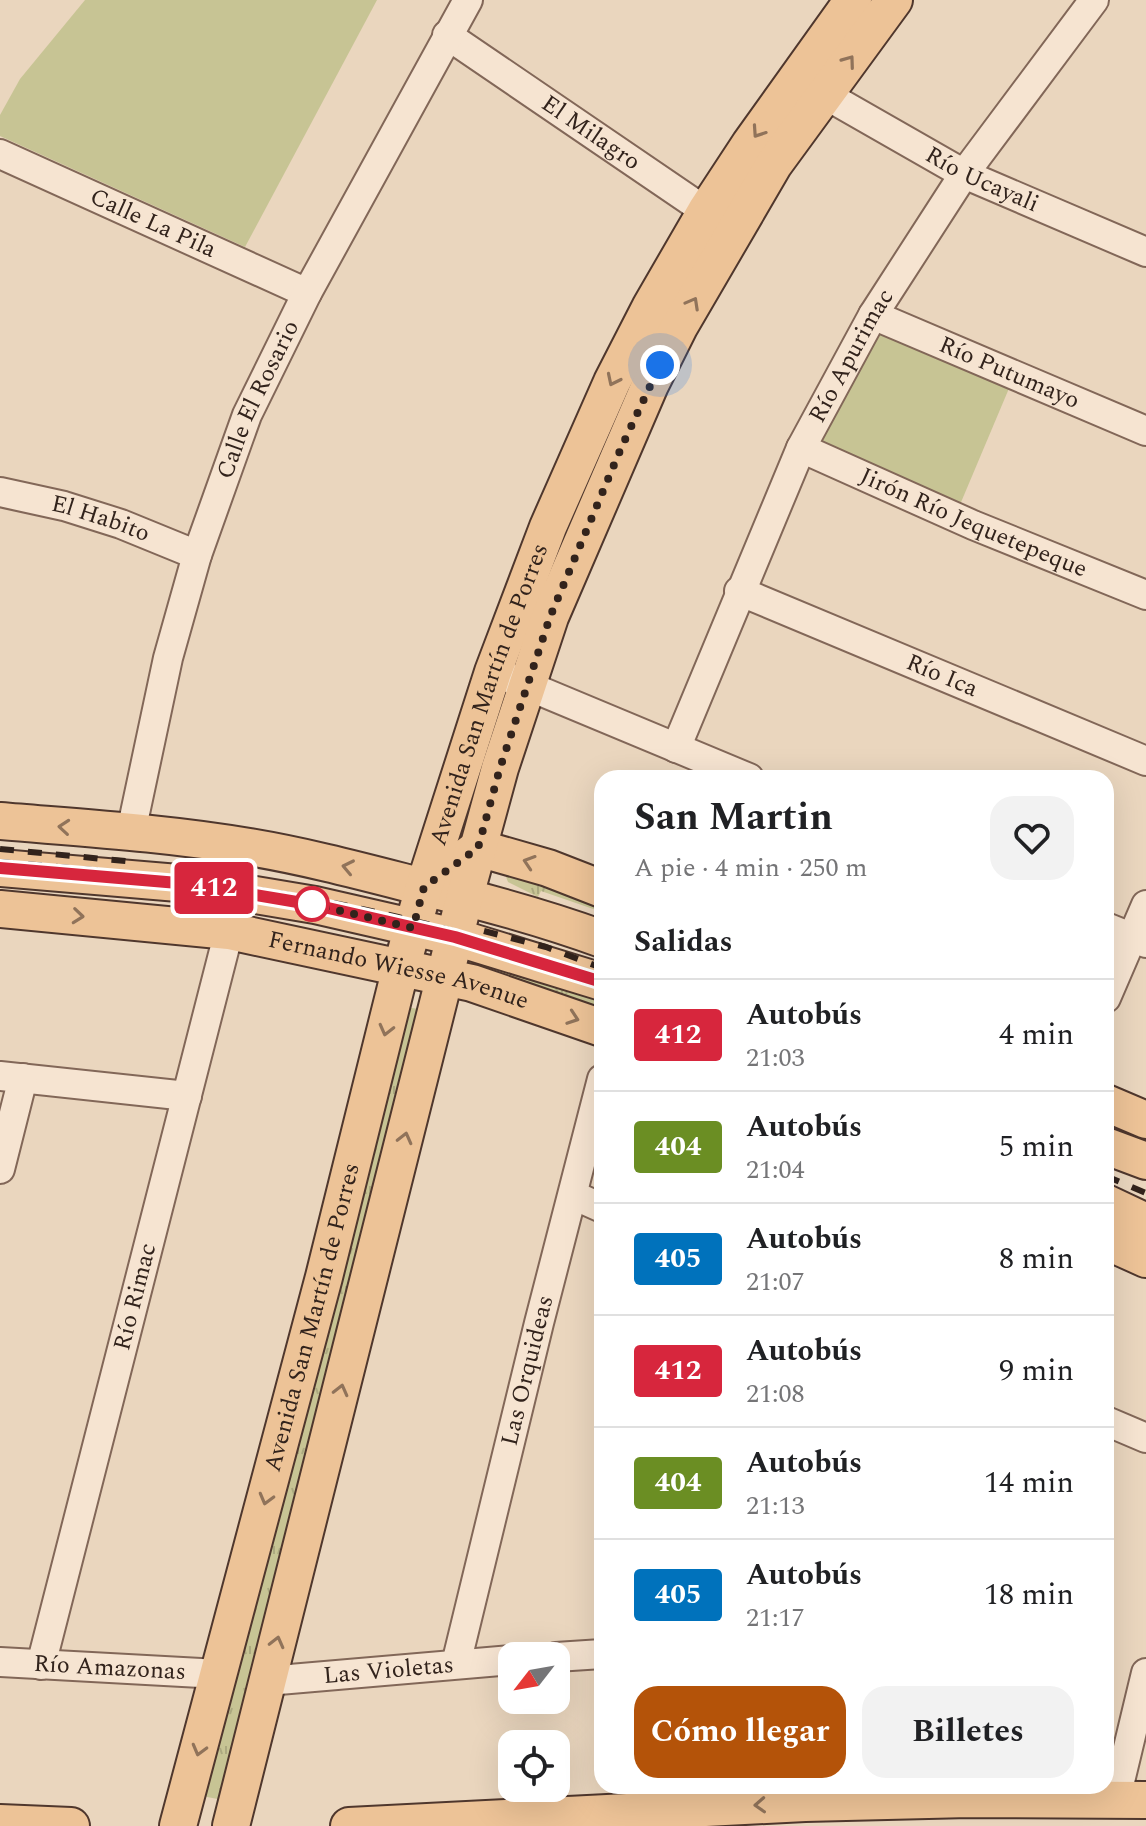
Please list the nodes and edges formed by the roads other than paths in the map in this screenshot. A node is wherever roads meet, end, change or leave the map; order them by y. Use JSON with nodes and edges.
{"nodes":[{"id":1,"x":468,"y":0,"type":"edge"},
{"id":2,"x":853,"y":0,"type":"edge"},
{"id":3,"x":894,"y":0,"type":"edge"},
{"id":4,"x":1094,"y":0,"type":"edge"},
{"id":5,"x":447,"y":35,"type":"junction"},
{"id":6,"x":824,"y":94,"type":"junction"},
{"id":7,"x":0,"y":154,"type":"edge"},
{"id":8,"x":964,"y":174,"type":"junction"},
{"id":9,"x":720,"y":220,"type":"junction"},
{"id":10,"x":1146,"y":252,"type":"edge"},
{"id":11,"x":307,"y":293,"type":"junction"},
{"id":12,"x":873,"y":315,"type":"junction"},
{"id":13,"x":1146,"y":431,"type":"edge"},
{"id":14,"x":801,"y":448,"type":"junction"},
{"id":15,"x":0,"y":492,"type":"edge"},
{"id":16,"x":197,"y":555,"type":"junction"},
{"id":17,"x":739,"y":591,"type":"junction"},
{"id":18,"x":1146,"y":595,"type":"edge"},
{"id":19,"x":493,"y":672,"type":"junction"},
{"id":20,"x":528,"y":686,"type":"junction"},
{"id":21,"x":676,"y":748,"type":"junction"},
{"id":22,"x":1146,"y":761,"type":"edge"},
{"id":23,"x":730,"y":770,"type":"edge"},
{"id":24,"x":454,"y":794,"type":"junction"},
{"id":25,"x":490,"y":806,"type":"junction"},
{"id":26,"x":0,"y":821,"type":"edge"},
{"id":27,"x":131,"y":832,"type":"junction"},
{"id":28,"x":478,"y":848,"type":"junction"},
{"id":29,"x":0,"y":868,"type":"edge"},
{"id":30,"x":594,"y":886,"type":"edge"},
{"id":31,"x":424,"y":887,"type":"junction"},
{"id":32,"x":465,"y":896,"type":"junction"},
{"id":33,"x":1146,"y":905,"type":"edge"},
{"id":34,"x":0,"y":909,"type":"edge"},
{"id":35,"x":413,"y":928,"type":"junction"},
{"id":36,"x":229,"y":931,"type":"junction"},
{"id":37,"x":594,"y":936,"type":"edge"},
{"id":38,"x":1128,"y":936,"type":"edge"},
{"id":39,"x":455,"y":937,"type":"junction"},
{"id":40,"x":403,"y":967,"type":"junction"},
{"id":41,"x":1114,"y":975,"type":"edge"},
{"id":42,"x":446,"y":978,"type":"junction"},
{"id":43,"x":594,"y":980,"type":"edge"},
{"id":44,"x":594,"y":1025,"type":"edge"},
{"id":45,"x":11,"y":1077,"type":"edge"},
{"id":46,"x":187,"y":1096,"type":"junction"},
{"id":47,"x":1114,"y":1106,"type":"edge"},
{"id":48,"x":594,"y":1111,"type":"edge"},
{"id":49,"x":1146,"y":1120,"type":"edge"},
{"id":50,"x":1114,"y":1149,"type":"edge"},
{"id":51,"x":1146,"y":1161,"type":"edge"},
{"id":52,"x":0,"y":1169,"type":"edge"},
{"id":53,"x":573,"y":1195,"type":"junction"},
{"id":54,"x":594,"y":1204,"type":"edge"},
{"id":55,"x":1114,"y":1207,"type":"edge"},
{"id":56,"x":1146,"y":1222,"type":"edge"},
{"id":57,"x":1114,"y":1250,"type":"edge"},
{"id":58,"x":1146,"y":1259,"type":"edge"},
{"id":59,"x":1114,"y":1424,"type":"edge"},
{"id":60,"x":1146,"y":1438,"type":"edge"},
{"id":61,"x":594,"y":1655,"type":"edge"},
{"id":62,"x":570,"y":1656,"type":"edge"},
{"id":63,"x":498,"y":1661,"type":"edge"},
{"id":64,"x":0,"y":1662,"type":"edge"},
{"id":65,"x":456,"y":1664,"type":"junction"},
{"id":66,"x":41,"y":1665,"type":"junction"},
{"id":67,"x":1146,"y":1673,"type":"edge"},
{"id":68,"x":219,"y":1674,"type":"junction"},
{"id":69,"x":267,"y":1681,"type":"junction"},
{"id":70,"x":1131,"y":1799,"type":"edge"},
{"id":71,"x":806,"y":1814,"type":"edge"},
{"id":72,"x":0,"y":1823,"type":"edge"},
{"id":73,"x":71,"y":1826,"type":"edge"},
{"id":74,"x":178,"y":1826,"type":"edge"},
{"id":75,"x":231,"y":1826,"type":"edge"},
{"id":76,"x":349,"y":1826,"type":"edge"}],
"edges":[{"from":1,"to":5,"type":"street","name":"Calle El Rosario"},
{"from":2,"to":9,"type":"main road","name":"Avenida San Martín de Porres","one_way":true},
{"from":6,"to":3,"type":"main road","name":"Avenida San Martín de Porres","one_way":true},
{"from":4,"to":8,"type":"street","name":"Río Apurimac"},
{"from":5,"to":9,"type":"street","name":"El Milagro"},
{"from":5,"to":11,"type":"street","name":"Calle El Rosario"},
{"from":6,"to":8,"type":"street","name":"Río Ucayali"},
{"from":6,"to":9,"type":"main road","name":"Avenida San Martín de Porres"},
{"from":7,"to":11,"type":"street","name":"Calle La Pila"},
{"from":8,"to":10,"type":"street","name":"Río Ucayali"},
{"from":8,"to":12,"type":"street","name":"Río Apurimac"},
{"from":9,"to":19,"type":"main road","name":"Avenida San Martín de Porres","one_way":true},
{"from":20,"to":9,"type":"main road","name":"Avenida San Martín de Porres","one_way":true},
{"from":11,"to":16,"type":"street","name":"Calle El Rosario"},
{"from":12,"to":13,"type":"street","name":"Río Putumayo"},
{"from":12,"to":14,"type":"street","name":"Río Apurimac"},
{"from":14,"to":17,"type":"street","name":"Río Apurimac"},
{"from":14,"to":18,"type":"street","name":"Jirón Río Jequetepeque"},
{"from":15,"to":16,"type":"street","name":"El Habito"},
{"from":16,"to":27,"type":"street","name":"Calle El Rosario"},
{"from":17,"to":21,"type":"street","name":"Río Apurimac"},
{"from":17,"to":22,"type":"street","name":"Río Ica"},
{"from":19,"to":20,"type":"street"},
{"from":19,"to":24,"type":"main road","name":"Avenida San Martín de Porres"},
{"from":20,"to":21,"type":"street"},
{"from":20,"to":25,"type":"main road","name":"Avenida San Martín de Porres"},
{"from":21,"to":23,"type":"street"},
{"from":24,"to":25,"type":"main road"},
{"from":24,"to":31,"type":"main road","name":"Avenida San Martín de Porres"},
{"from":25,"to":28,"type":"main road","name":"Avenida San Martín de Porres"},
{"from":27,"to":26,"type":"main road","one_way":true},
{"from":31,"to":27,"type":"main road","one_way":true},
{"from":30,"to":28,"type":"main road","one_way":true},
{"from":28,"to":31,"type":"main road"},
{"from":28,"to":32,"type":"main road","name":"Avenida San Martín de Porres"},
{"from":29,"to":35,"type":"main road","name":"Fernando Wiesse Avenue"},
{"from":31,"to":32,"type":"main road"},
{"from":31,"to":35,"type":"main road","name":"Avenida San Martín de Porres"},
{"from":32,"to":37,"type":"main road"},
{"from":32,"to":39,"type":"main road","name":"Avenida San Martín de Porres"},
{"from":33,"to":38,"type":"street"},
{"from":34,"to":36,"type":"main road","name":"Fernando Wiesse Avenue","one_way":true},
{"from":35,"to":39,"type":"main road","name":"Fernando Wiesse Avenue"},
{"from":35,"to":40,"type":"main road","name":"Avenida San Martín de Porres"},
{"from":36,"to":40,"type":"main road","name":"Fernando Wiesse Avenue"},
{"from":36,"to":46,"type":"street","name":"Río Rimac"},
{"from":38,"to":41,"type":"street"},
{"from":39,"to":42,"type":"main road","name":"Avenida San Martín de Porres"},
{"from":39,"to":43,"type":"main road","name":"Fernando Wiesse Avenue"},
{"from":40,"to":42,"type":"main road","name":"Fernando Wiesse Avenue"},
{"from":40,"to":68,"type":"main road","name":"Avenida San Martín de Porres","one_way":true},
{"from":42,"to":44,"type":"main road","name":"Fernando Wiesse Avenue","one_way":true},
{"from":69,"to":42,"type":"main road","name":"Avenida San Martín de Porres","one_way":true},
{"from":45,"to":46,"type":"street"},
{"from":45,"to":52,"type":"street"},
{"from":46,"to":66,"type":"street","name":"Río Rimac"},
{"from":47,"to":49,"type":"main road"},
{"from":48,"to":53,"type":"street","name":"Las Orquideas"},
{"from":50,"to":51,"type":"main road"},
{"from":53,"to":54,"type":"street"},
{"from":53,"to":65,"type":"street","name":"Las Orquideas"},
{"from":55,"to":56,"type":"main road"},
{"from":57,"to":58,"type":"main road"},
{"from":59,"to":60,"type":"street"},
{"from":61,"to":62,"type":"street"},
{"from":63,"to":65,"type":"street","name":"Las Violetas"},
{"from":64,"to":66,"type":"street","name":"Río Amazonas"},
{"from":65,"to":69,"type":"street","name":"Las Violetas"},
{"from":66,"to":68,"type":"street","name":"Río Amazonas"},
{"from":67,"to":70,"type":"street"},
{"from":68,"to":74,"type":"main road","name":"Avenida San Martín de Porres","one_way":true},
{"from":69,"to":75,"type":"main road","name":"Avenida San Martín de Porres"},
{"from":70,"to":71,"type":"main road"},
{"from":71,"to":76,"type":"main road","one_way":true},
{"from":72,"to":73,"type":"main road"}]}
